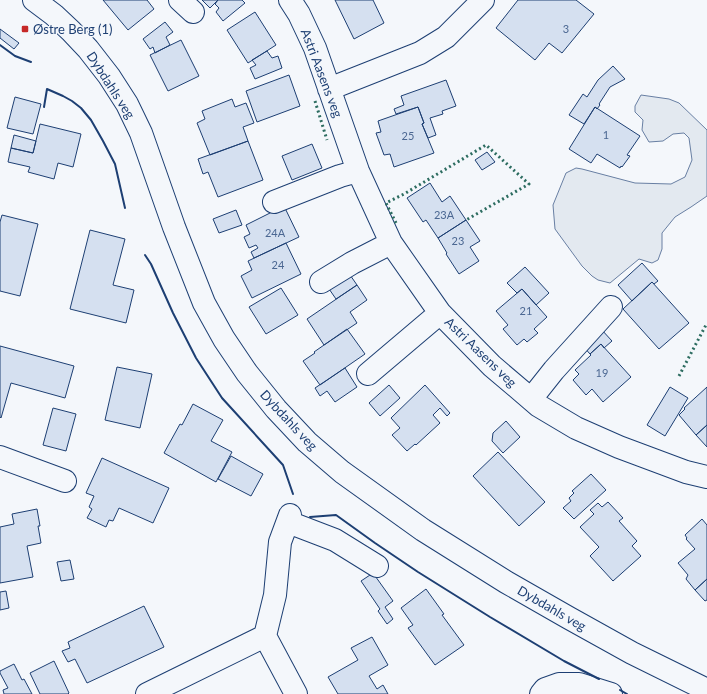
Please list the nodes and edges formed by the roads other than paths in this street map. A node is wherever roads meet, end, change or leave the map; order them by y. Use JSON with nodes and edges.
{"nodes":[{"id":1,"x":290,"y":0,"type":"edge"},
{"id":2,"x":483,"y":0,"type":"edge"},
{"id":3,"x":37,"y":1,"type":"edge"},
{"id":4,"x":329,"y":89,"type":"junction"},
{"id":5,"x":358,"y":171,"type":"junction"},
{"id":6,"x":274,"y":202,"type":"dead end"},
{"id":7,"x":392,"y":243,"type":"junction"},
{"id":8,"x":321,"y":282,"type":"dead end"},
{"id":9,"x":611,"y":306,"type":"dead end"},
{"id":10,"x":440,"y":313,"type":"junction"},
{"id":11,"x":368,"y":374,"type":"dead end"},
{"id":12,"x":531,"y":399,"type":"junction"},
{"id":13,"x":0,"y":457,"type":"edge"},
{"id":14,"x":707,"y":477,"type":"edge"},
{"id":15,"x":66,"y":481,"type":"dead end"},
{"id":16,"x":377,"y":566,"type":"dead end"},
{"id":17,"x":265,"y":636,"type":"junction"},
{"id":18,"x":707,"y":690,"type":"edge"},
{"id":19,"x":147,"y":694,"type":"edge"},
{"id":20,"x":296,"y":694,"type":"edge"},
{"id":21,"x":541,"y":694,"type":"edge"},
{"id":22,"x":611,"y":694,"type":"edge"}],
"edges":[{"from":1,"to":4,"type":"street","name":"Astri Aasens veg"},
{"from":2,"to":4,"type":"street"},
{"from":3,"to":18,"type":"street","name":"Dybdahls veg"},
{"from":4,"to":5,"type":"street","name":"Astri Aasens veg"},
{"from":5,"to":6,"type":"street"},
{"from":5,"to":7,"type":"street","name":"Astri Aasens veg"},
{"from":7,"to":8,"type":"street"},
{"from":7,"to":10,"type":"street","name":"Astri Aasens veg"},
{"from":9,"to":12,"type":"street"},
{"from":10,"to":11,"type":"street"},
{"from":10,"to":12,"type":"street","name":"Astri Aasens veg"},
{"from":12,"to":14,"type":"street","name":"Astri Aasens veg"},
{"from":13,"to":15,"type":"street"},
{"from":16,"to":17,"type":"street"},
{"from":17,"to":19,"type":"street"},
{"from":17,"to":20,"type":"street"},
{"from":21,"to":22,"type":"street"}]}
